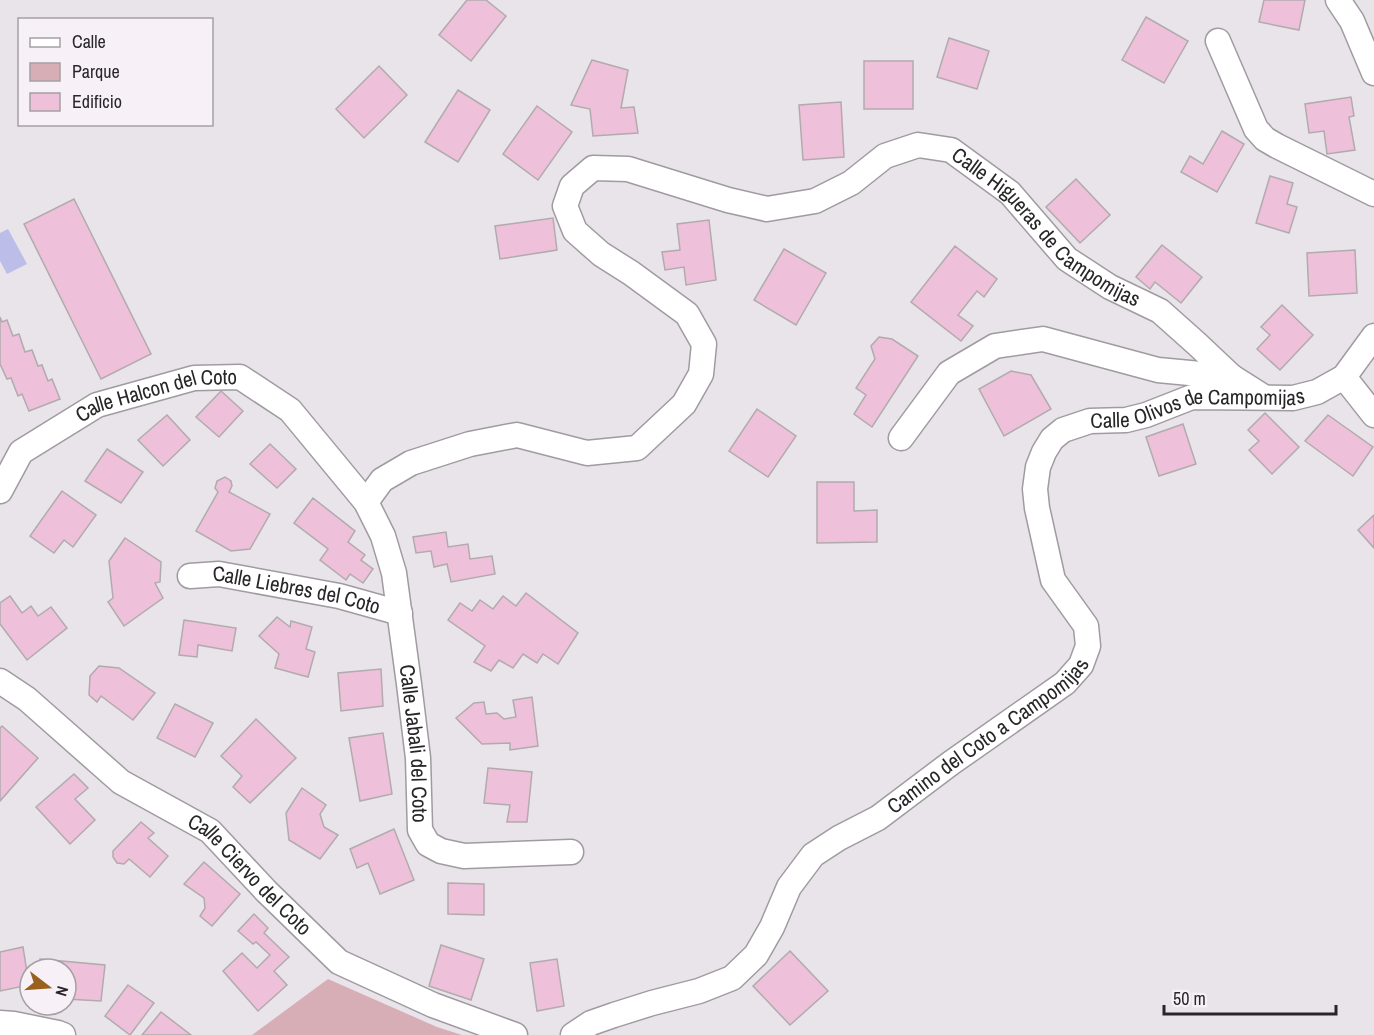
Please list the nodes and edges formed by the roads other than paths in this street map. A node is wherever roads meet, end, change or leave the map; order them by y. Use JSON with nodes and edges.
{"nodes":[{"id":1,"x":1338,"y":0,"type":"edge"},
{"id":2,"x":1218,"y":41,"type":"dead end"},
{"id":3,"x":1374,"y":73,"type":"edge"},
{"id":4,"x":1374,"y":194,"type":"edge"},
{"id":5,"x":1374,"y":336,"type":"edge"},
{"id":6,"x":1344,"y":376,"type":"junction"},
{"id":7,"x":1232,"y":377,"type":"junction"},
{"id":8,"x":1262,"y":396,"type":"junction"},
{"id":9,"x":1374,"y":415,"type":"edge"},
{"id":10,"x":901,"y":438,"type":"dead end"},
{"id":11,"x":1052,"y":439,"type":"joint"},
{"id":12,"x":0,"y":491,"type":"edge"},
{"id":13,"x":366,"y":502,"type":"junction"},
{"id":14,"x":190,"y":576,"type":"dead end"},
{"id":15,"x":400,"y":613,"type":"junction"},
{"id":16,"x":0,"y":681,"type":"edge"},
{"id":17,"x":572,"y":852,"type":"dead end"},
{"id":18,"x":0,"y":1023,"type":"edge"},
{"id":19,"x":63,"y":1035,"type":"edge"},
{"id":20,"x":515,"y":1035,"type":"edge"},
{"id":21,"x":573,"y":1035,"type":"edge"}],
"edges":[{"from":1,"to":3,"type":"street"},
{"from":2,"to":4,"type":"street"},
{"from":5,"to":6,"type":"street","name":"Calle Olivos de Campomijas"},
{"from":6,"to":8,"type":"street","name":"Calle Olivos de Campomijas"},
{"from":6,"to":9,"type":"street"},
{"from":7,"to":8,"type":"street","name":"Calle Higueras de Campomijas"},
{"from":7,"to":10,"type":"street"},
{"from":7,"to":13,"type":"street","name":"Calle Higueras de Campomijas"},
{"from":8,"to":11,"type":"street","name":"Calle Olivos de Campomijas"},
{"from":11,"to":21,"type":"street","name":"Camino del Coto a Campomijas"},
{"from":12,"to":13,"type":"street","name":"Calle Halcon del Coto"},
{"from":13,"to":15,"type":"street","name":"Calle Jabali del Coto"},
{"from":14,"to":15,"type":"street","name":"Calle Liebres del Coto"},
{"from":15,"to":17,"type":"street","name":"Calle Jabali del Coto"},
{"from":16,"to":20,"type":"street","name":"Calle Ciervo del Coto"},
{"from":18,"to":19,"type":"street"}]}
